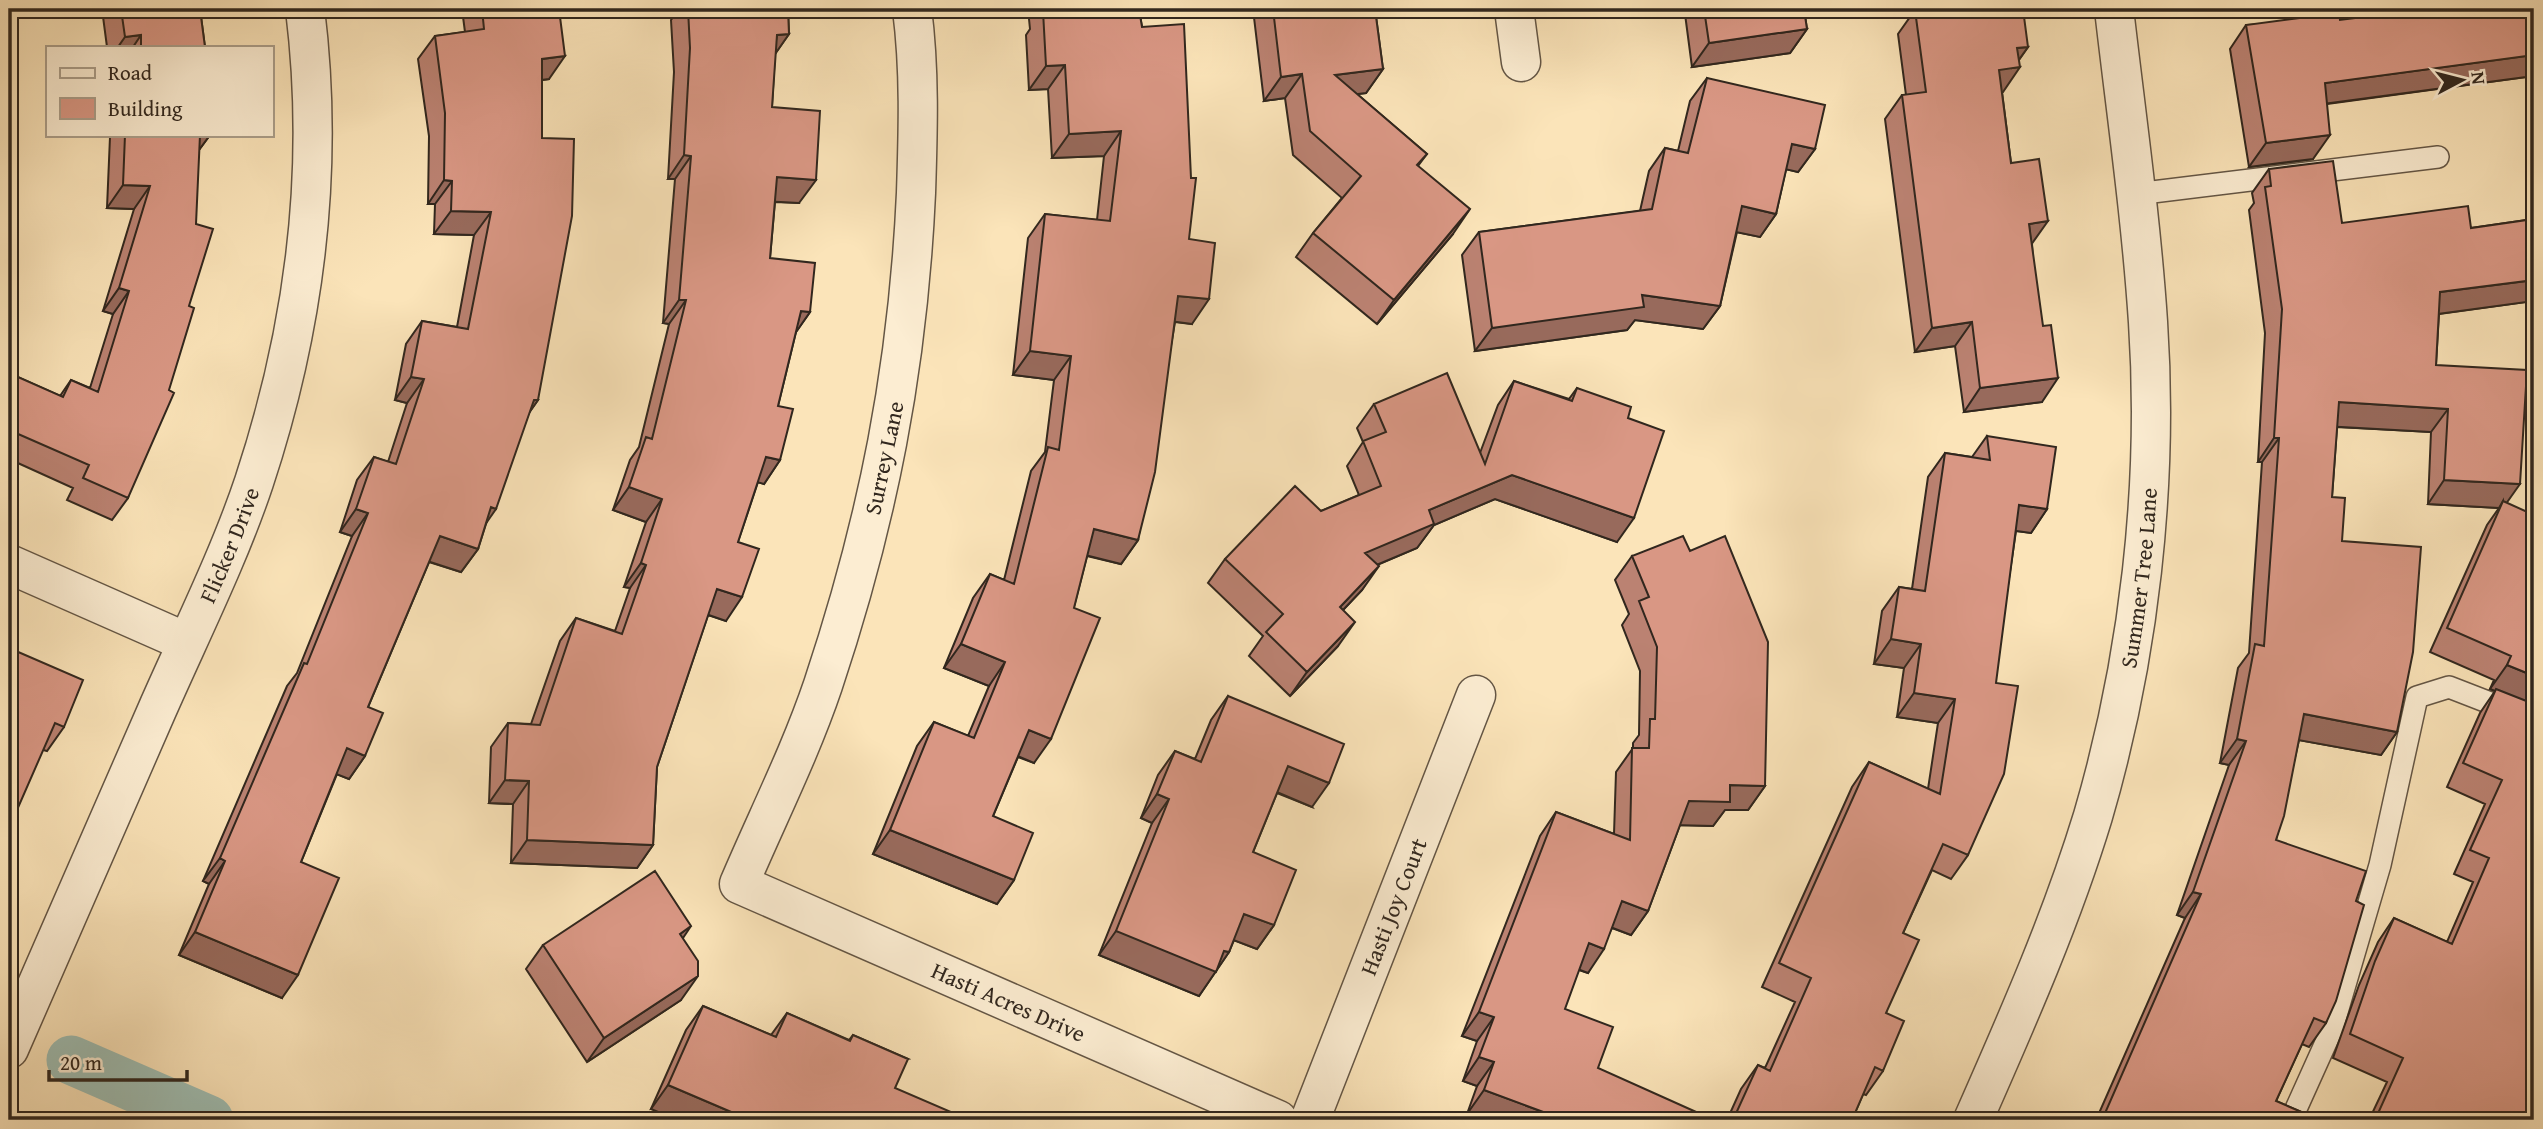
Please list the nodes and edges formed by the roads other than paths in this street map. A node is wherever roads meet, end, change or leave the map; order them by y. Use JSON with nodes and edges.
{"nodes":[{"id":1,"x":305,"y":9,"type":"edge"},
{"id":2,"x":912,"y":9,"type":"edge"},
{"id":3,"x":1514,"y":9,"type":"edge"},
{"id":4,"x":2113,"y":9,"type":"edge"},
{"id":5,"x":1521,"y":62,"type":"dead end"},
{"id":6,"x":2438,"y":156,"type":"dead end"},
{"id":7,"x":2136,"y":194,"type":"junction"},
{"id":8,"x":9,"y":565,"type":"edge"},
{"id":9,"x":186,"y":642,"type":"junction"},
{"id":10,"x":1476,"y":695,"type":"dead end"},
{"id":11,"x":2534,"y":720,"type":"edge"},
{"id":12,"x":739,"y":884,"type":"joint"},
{"id":13,"x":9,"y":1049,"type":"edge"},
{"id":14,"x":1278,"y":1120,"type":"edge"},
{"id":15,"x":1310,"y":1120,"type":"edge"},
{"id":16,"x":1973,"y":1120,"type":"edge"},
{"id":17,"x":2291,"y":1120,"type":"edge"}],
"edges":[{"from":1,"to":9,"type":"street","name":"Flicker Drive"},
{"from":2,"to":12,"type":"street","name":"Surrey Lane"},
{"from":3,"to":5,"type":"street"},
{"from":4,"to":7,"type":"street","name":"Summer Tree Lane"},
{"from":6,"to":7,"type":"lane"},
{"from":7,"to":16,"type":"street","name":"Summer Tree Lane"},
{"from":8,"to":9,"type":"street"},
{"from":9,"to":13,"type":"street","name":"Flicker Drive"},
{"from":10,"to":15,"type":"street","name":"Hasti Joy Court"},
{"from":11,"to":17,"type":"lane"},
{"from":12,"to":14,"type":"street","name":"Hasti Acres Drive"}]}
